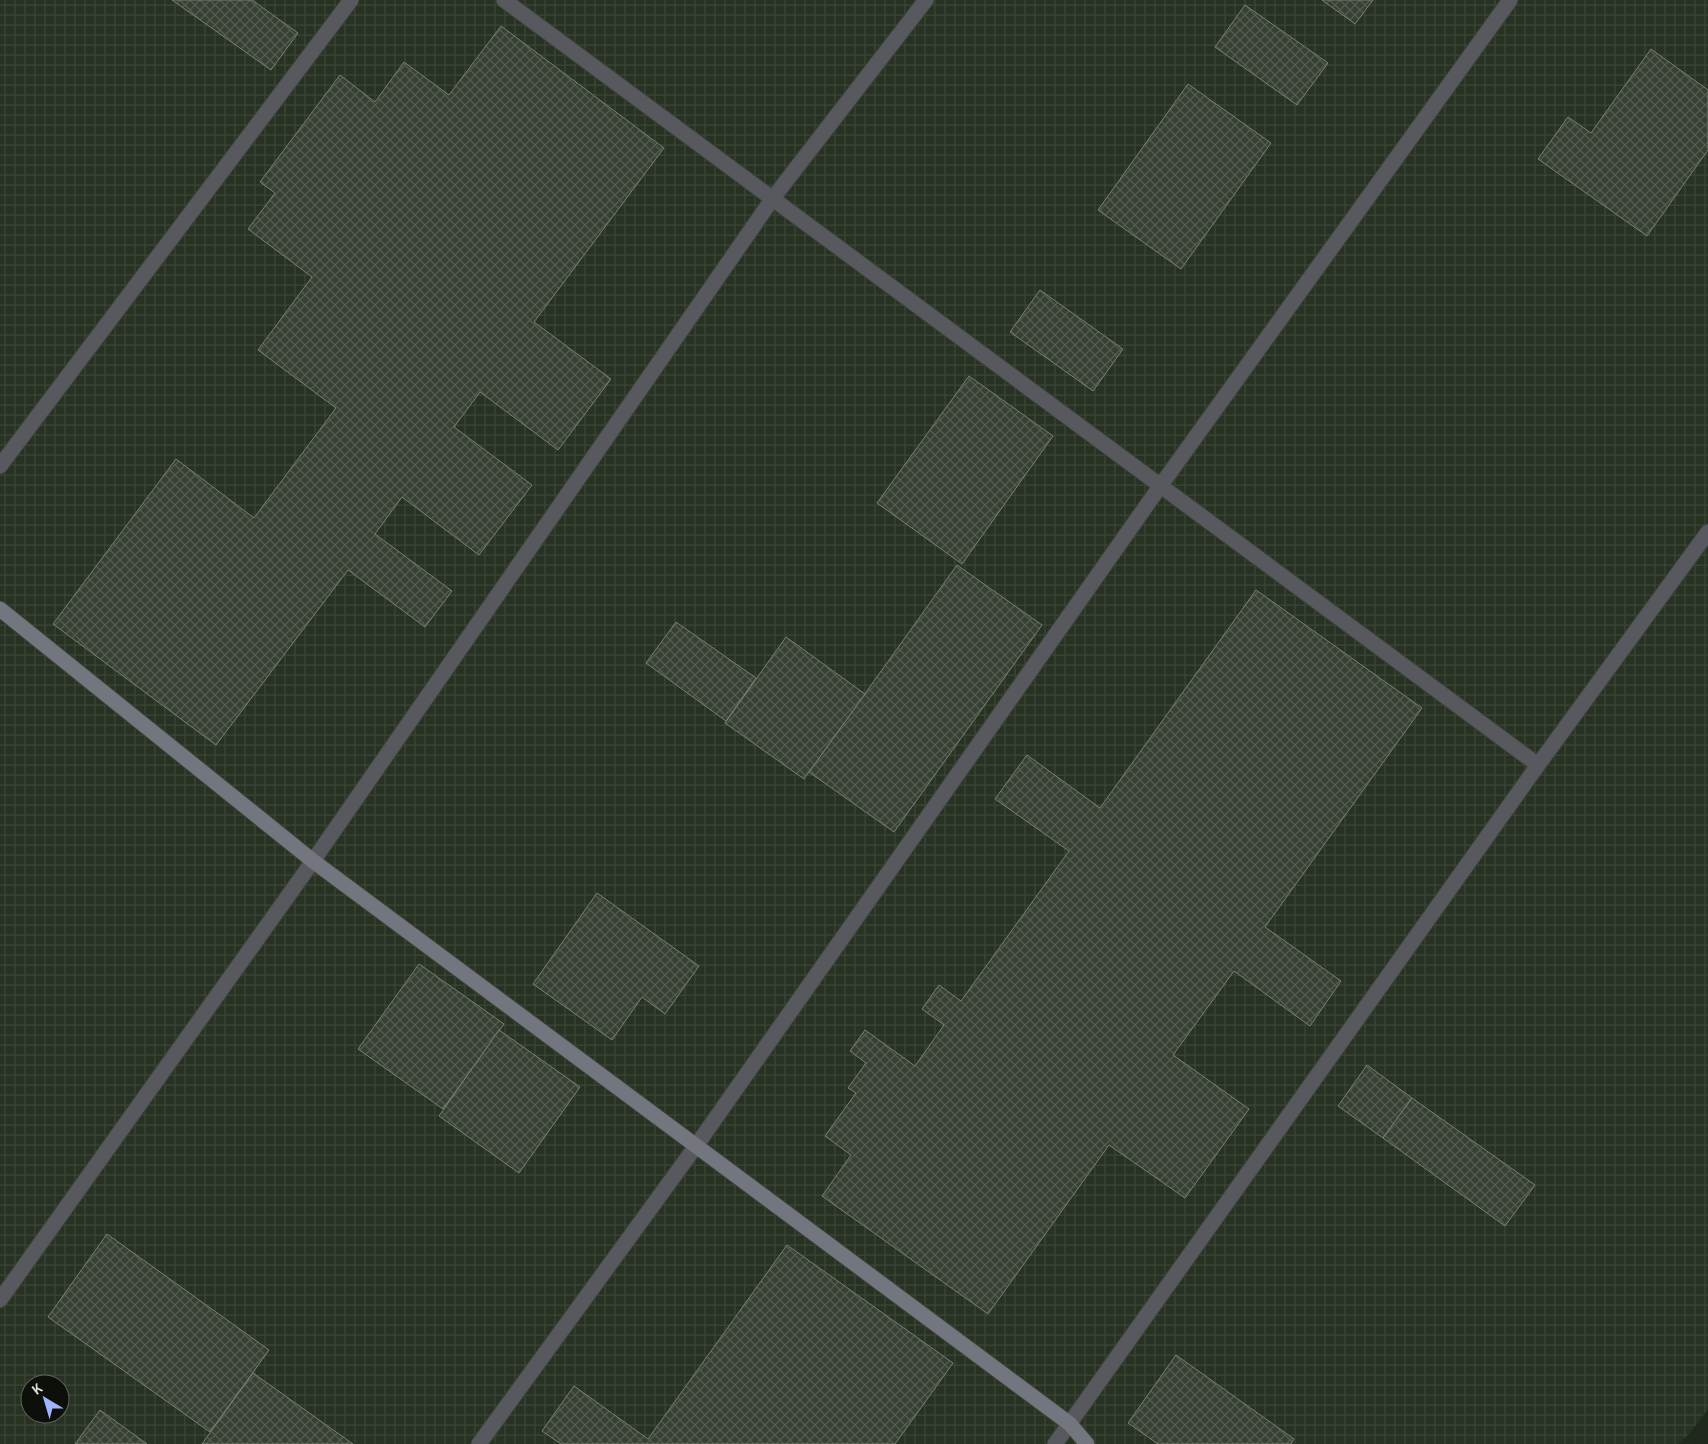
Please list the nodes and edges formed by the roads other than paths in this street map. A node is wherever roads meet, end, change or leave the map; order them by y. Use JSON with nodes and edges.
{"nodes":[{"id":1,"x":351,"y":0,"type":"edge"},
{"id":2,"x":504,"y":0,"type":"edge"},
{"id":3,"x":926,"y":0,"type":"edge"},
{"id":4,"x":1510,"y":0,"type":"edge"},
{"id":5,"x":773,"y":198,"type":"junction"},
{"id":6,"x":0,"y":466,"type":"edge"},
{"id":7,"x":1161,"y":485,"type":"junction"},
{"id":8,"x":1708,"y":532,"type":"edge"},
{"id":9,"x":0,"y":608,"type":"edge"},
{"id":10,"x":1538,"y":765,"type":"junction"},
{"id":11,"x":313,"y":861,"type":"junction"},
{"id":12,"x":696,"y":1146,"type":"junction"},
{"id":13,"x":0,"y":1300,"type":"edge"},
{"id":14,"x":1070,"y":1424,"type":"junction"},
{"id":15,"x":478,"y":1444,"type":"edge"},
{"id":16,"x":1055,"y":1444,"type":"edge"},
{"id":17,"x":1087,"y":1444,"type":"edge"}],
"edges":[{"from":1,"to":6,"type":"lane"},
{"from":2,"to":5,"type":"lane"},
{"from":3,"to":5,"type":"lane"},
{"from":4,"to":7,"type":"lane"},
{"from":5,"to":7,"type":"lane"},
{"from":5,"to":11,"type":"lane"},
{"from":7,"to":10,"type":"lane"},
{"from":7,"to":12,"type":"lane"},
{"from":8,"to":10,"type":"lane"},
{"from":9,"to":11,"type":"street"},
{"from":10,"to":14,"type":"lane"},
{"from":11,"to":12,"type":"street"},
{"from":11,"to":13,"type":"lane"},
{"from":12,"to":14,"type":"street"},
{"from":12,"to":15,"type":"lane"},
{"from":14,"to":16,"type":"lane"},
{"from":14,"to":17,"type":"street"}]}
